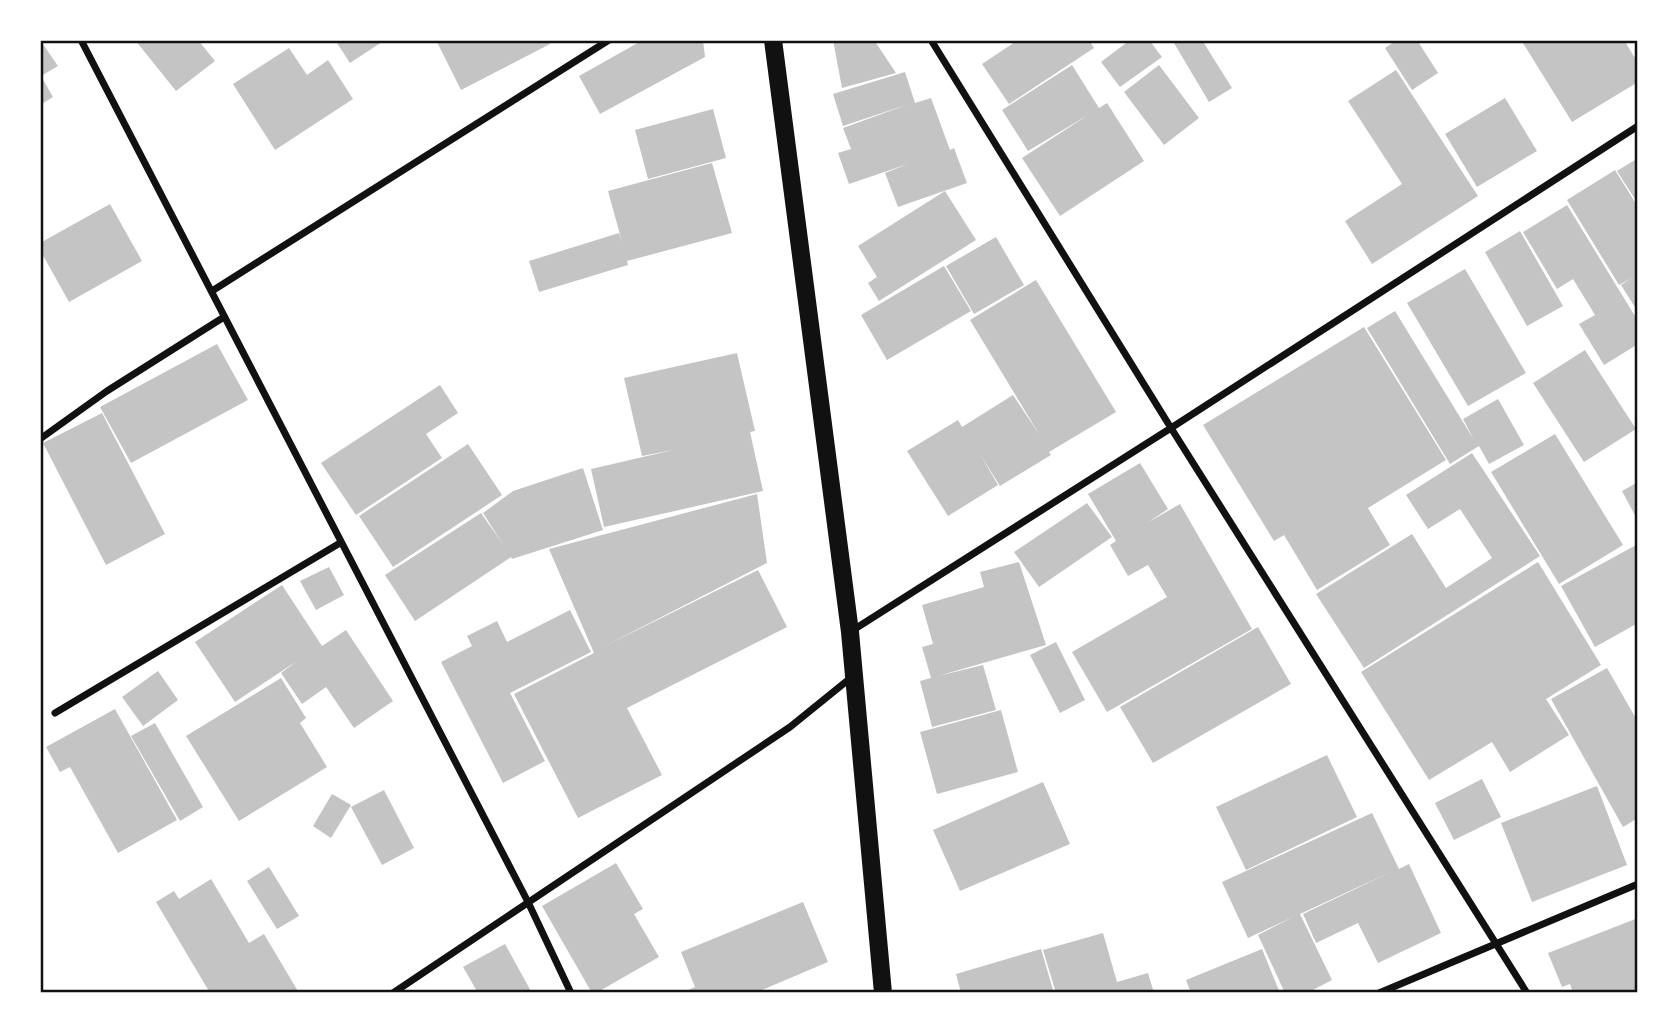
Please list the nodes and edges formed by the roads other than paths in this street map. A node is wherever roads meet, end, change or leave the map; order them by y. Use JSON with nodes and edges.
{"nodes":[{"id":1,"x":81,"y":40,"type":"edge"},
{"id":2,"x":609,"y":40,"type":"edge"},
{"id":3,"x":773,"y":40,"type":"edge"},
{"id":4,"x":931,"y":40,"type":"edge"},
{"id":5,"x":1638,"y":126,"type":"edge"},
{"id":6,"x":212,"y":291,"type":"junction"},
{"id":7,"x":224,"y":317,"type":"junction"},
{"id":8,"x":1171,"y":429,"type":"junction"},
{"id":9,"x":40,"y":439,"type":"edge"},
{"id":10,"x":340,"y":543,"type":"junction"},
{"id":11,"x":850,"y":632,"type":"junction"},
{"id":12,"x":854,"y":676,"type":"junction"},
{"id":13,"x":55,"y":713,"type":"dead end"},
{"id":14,"x":1638,"y":884,"type":"edge"},
{"id":15,"x":528,"y":902,"type":"junction"},
{"id":16,"x":1496,"y":943,"type":"junction"},
{"id":17,"x":393,"y":993,"type":"edge"},
{"id":18,"x":571,"y":993,"type":"edge"},
{"id":19,"x":883,"y":993,"type":"edge"},
{"id":20,"x":1378,"y":993,"type":"edge"},
{"id":21,"x":1527,"y":993,"type":"edge"}],
"edges":[{"from":1,"to":6,"type":"street"},
{"from":2,"to":6,"type":"street"},
{"from":3,"to":11,"type":"main road"},
{"from":4,"to":8,"type":"street"},
{"from":5,"to":8,"type":"street"},
{"from":6,"to":7,"type":"street"},
{"from":7,"to":9,"type":"street"},
{"from":7,"to":10,"type":"street"},
{"from":8,"to":11,"type":"street"},
{"from":8,"to":16,"type":"street"},
{"from":10,"to":13,"type":"street"},
{"from":10,"to":15,"type":"street"},
{"from":11,"to":12,"type":"main road"},
{"from":12,"to":15,"type":"street"},
{"from":12,"to":19,"type":"main road"},
{"from":14,"to":16,"type":"street"},
{"from":15,"to":17,"type":"street"},
{"from":15,"to":18,"type":"street"},
{"from":16,"to":20,"type":"street"},
{"from":16,"to":21,"type":"street"}]}
